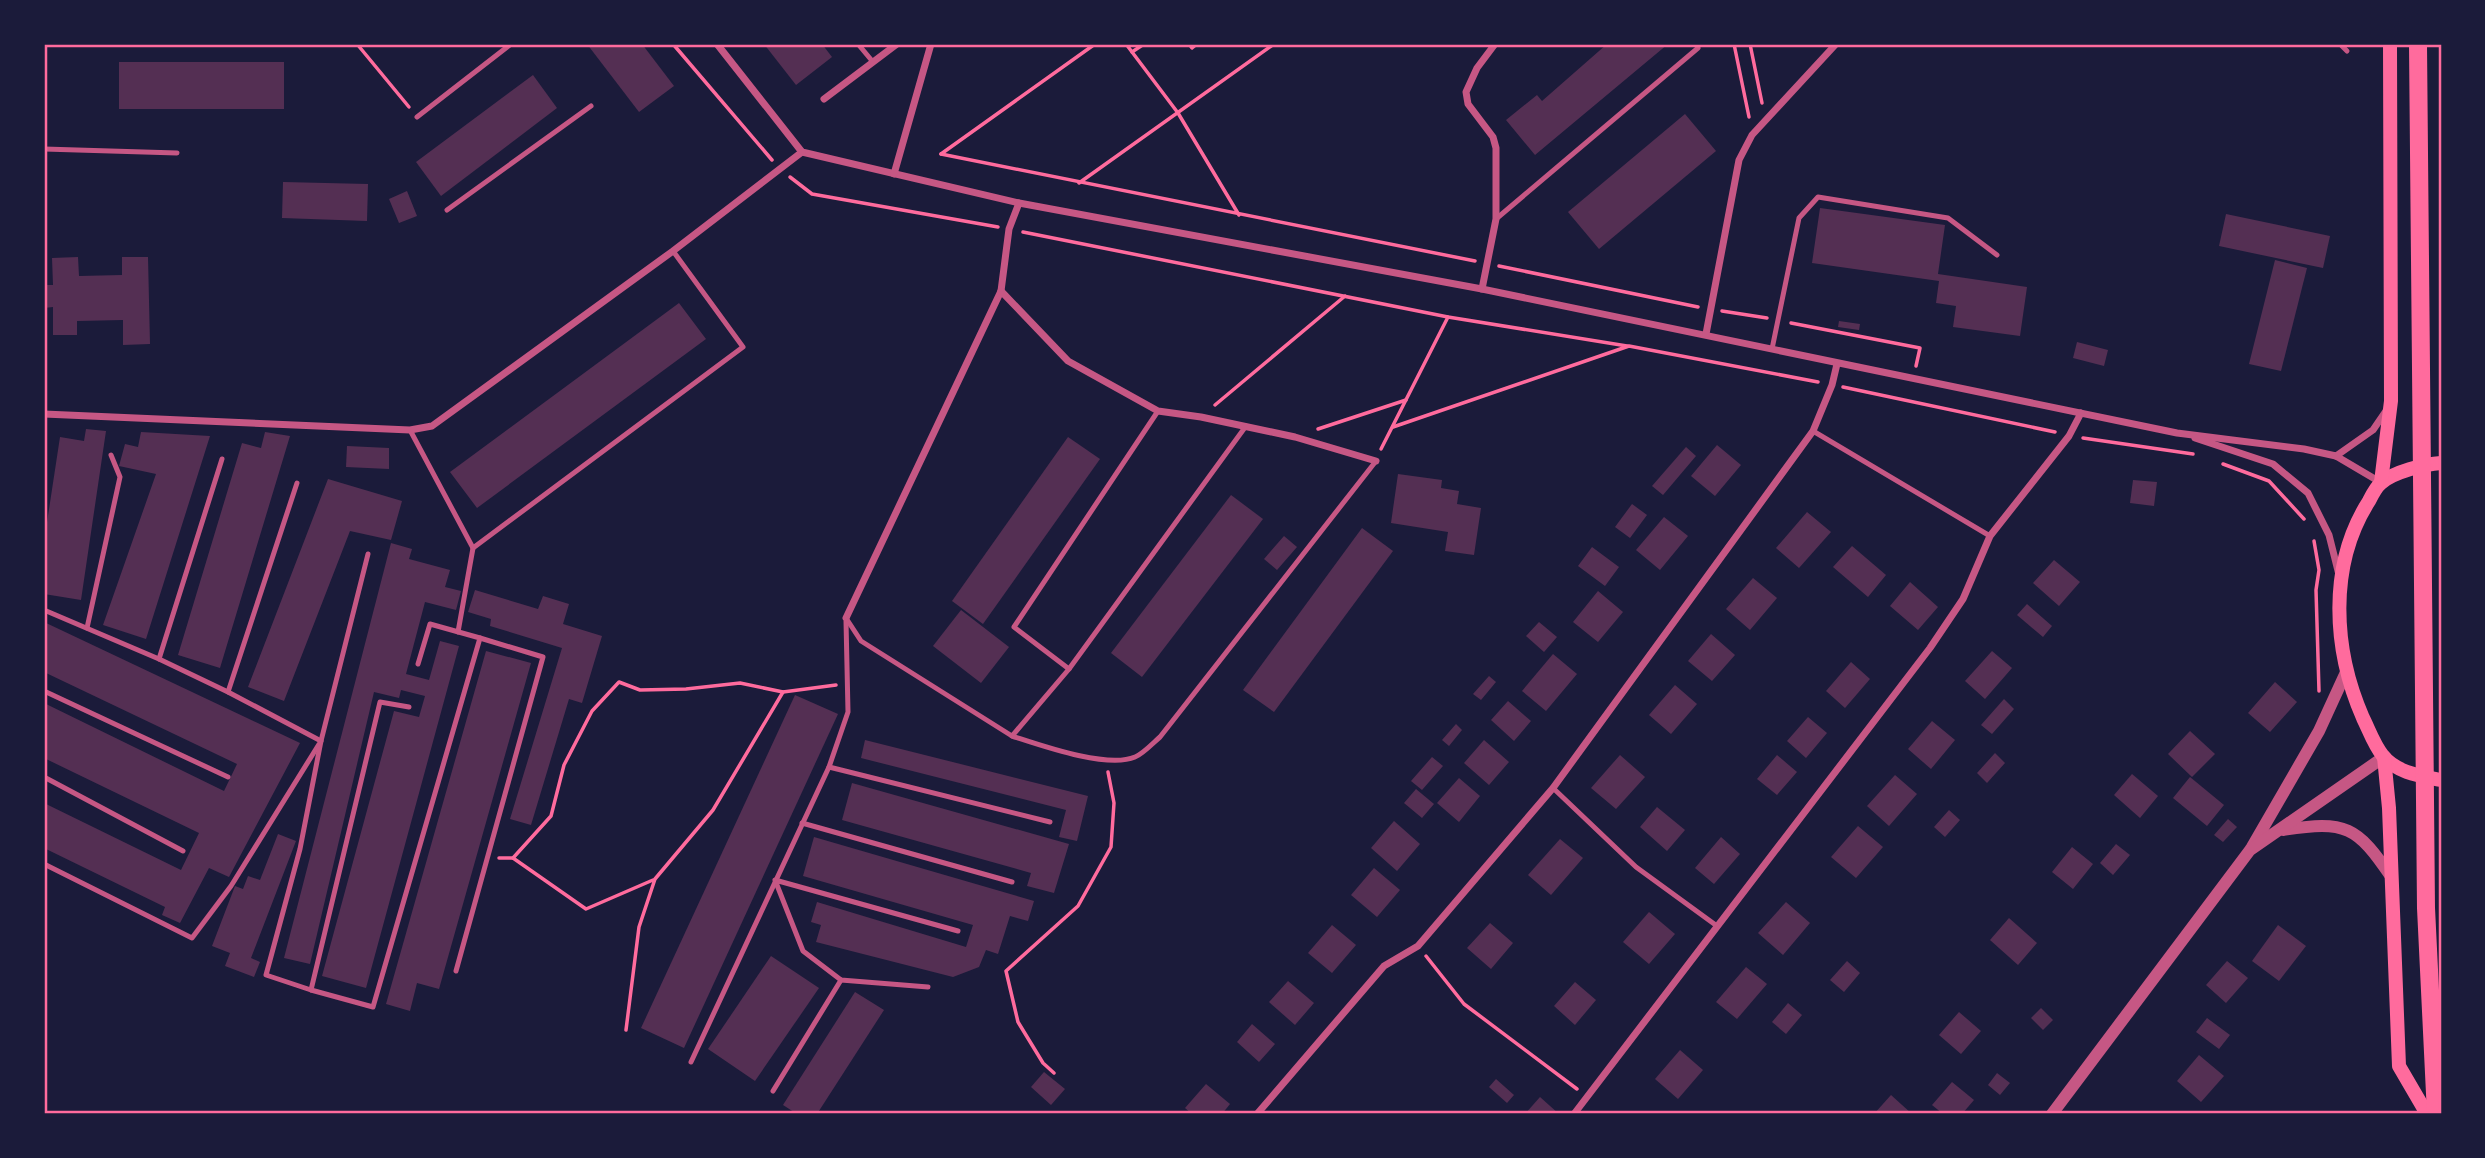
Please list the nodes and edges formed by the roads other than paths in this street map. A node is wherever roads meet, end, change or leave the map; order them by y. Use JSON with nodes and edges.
{"nodes":[{"id":1,"x":510,"y":44,"type":"edge"},
{"id":2,"x":717,"y":44,"type":"edge"},
{"id":3,"x":858,"y":44,"type":"edge"},
{"id":4,"x":897,"y":44,"type":"edge"},
{"id":5,"x":931,"y":44,"type":"edge"},
{"id":6,"x":1495,"y":44,"type":"edge"},
{"id":7,"x":1836,"y":44,"type":"edge"},
{"id":8,"x":2340,"y":44,"type":"edge"},
{"id":9,"x":2390,"y":44,"type":"edge"},
{"id":10,"x":2417,"y":44,"type":"edge"},
{"id":11,"x":1698,"y":48,"type":"dead end"},
{"id":12,"x":2347,"y":51,"type":"dead end"},
{"id":13,"x":873,"y":62,"type":"junction"},
{"id":14,"x":824,"y":99,"type":"dead end"},
{"id":15,"x":592,"y":106,"type":"dead end"},
{"id":16,"x":417,"y":117,"type":"road end"},
{"id":17,"x":44,"y":149,"type":"edge"},
{"id":18,"x":802,"y":152,"type":"junction"},
{"id":19,"x":177,"y":153,"type":"dead end"},
{"id":20,"x":894,"y":173,"type":"junction"},
{"id":21,"x":1018,"y":203,"type":"junction"},
{"id":22,"x":447,"y":210,"type":"dead end"},
{"id":23,"x":1496,"y":219,"type":"junction"},
{"id":24,"x":673,"y":251,"type":"junction"},
{"id":25,"x":1997,"y":255,"type":"dead end"},
{"id":26,"x":1482,"y":289,"type":"junction"},
{"id":27,"x":1000,"y":290,"type":"junction"},
{"id":28,"x":1706,"y":334,"type":"junction"},
{"id":29,"x":1772,"y":349,"type":"junction"},
{"id":30,"x":1837,"y":364,"type":"junction"},
{"id":31,"x":2391,"y":401,"type":"junction"},
{"id":32,"x":1158,"y":411,"type":"junction"},
{"id":33,"x":2081,"y":413,"type":"junction"},
{"id":34,"x":44,"y":414,"type":"edge"},
{"id":35,"x":1246,"y":426,"type":"junction"},
{"id":36,"x":410,"y":430,"type":"junction"},
{"id":37,"x":1813,"y":431,"type":"junction"},
{"id":38,"x":2177,"y":433,"type":"junction"},
{"id":39,"x":111,"y":455,"type":"dead end"},
{"id":40,"x":2336,"y":456,"type":"junction"},
{"id":41,"x":222,"y":459,"type":"dead end"},
{"id":42,"x":1376,"y":461,"type":"joint"},
{"id":43,"x":2441,"y":463,"type":"edge"},
{"id":44,"x":2381,"y":482,"type":"junction"},
{"id":45,"x":298,"y":483,"type":"dead end"},
{"id":46,"x":1990,"y":536,"type":"junction"},
{"id":47,"x":473,"y":548,"type":"junction"},
{"id":48,"x":368,"y":554,"type":"dead end"},
{"id":49,"x":2341,"y":582,"type":"junction"},
{"id":50,"x":44,"y":610,"type":"edge"},
{"id":51,"x":846,"y":618,"type":"junction"},
{"id":52,"x":87,"y":628,"type":"junction"},
{"id":53,"x":458,"y":632,"type":"junction"},
{"id":54,"x":480,"y":638,"type":"junction"},
{"id":55,"x":159,"y":659,"type":"junction"},
{"id":56,"x":418,"y":664,"type":"dead end"},
{"id":57,"x":1069,"y":669,"type":"junction"},
{"id":58,"x":2347,"y":670,"type":"junction"},
{"id":59,"x":44,"y":691,"type":"edge"},
{"id":60,"x":228,"y":692,"type":"junction"},
{"id":61,"x":409,"y":707,"type":"dead end"},
{"id":62,"x":1012,"y":737,"type":"junction"},
{"id":63,"x":321,"y":741,"type":"junction"},
{"id":64,"x":2384,"y":757,"type":"junction"},
{"id":65,"x":829,"y":767,"type":"junction"},
{"id":66,"x":44,"y":776,"type":"edge"},
{"id":67,"x":228,"y":777,"type":"dead end"},
{"id":68,"x":2441,"y":780,"type":"edge"},
{"id":69,"x":1553,"y":788,"type":"junction"},
{"id":70,"x":802,"y":822,"type":"junction"},
{"id":71,"x":1050,"y":822,"type":"dead end"},
{"id":72,"x":2280,"y":830,"type":"junction"},
{"id":73,"x":2250,"y":850,"type":"junction"},
{"id":74,"x":183,"y":851,"type":"dead end"},
{"id":75,"x":44,"y":864,"type":"edge"},
{"id":76,"x":2392,"y":878,"type":"junction"},
{"id":77,"x":775,"y":880,"type":"junction"},
{"id":78,"x":1013,"y":882,"type":"dead end"},
{"id":79,"x":1717,"y":926,"type":"junction"},
{"id":80,"x":958,"y":931,"type":"dead end"},
{"id":81,"x":456,"y":971,"type":"dead end"},
{"id":82,"x":841,"y":980,"type":"junction"},
{"id":83,"x":928,"y":987,"type":"dead end"},
{"id":84,"x":311,"y":990,"type":"junction"},
{"id":85,"x":691,"y":1062,"type":"dead end"},
{"id":86,"x":773,"y":1091,"type":"dead end"},
{"id":87,"x":1256,"y":1114,"type":"edge"},
{"id":88,"x":1574,"y":1114,"type":"edge"},
{"id":89,"x":2052,"y":1114,"type":"edge"},
{"id":90,"x":2427,"y":1114,"type":"edge"},
{"id":91,"x":2436,"y":1114,"type":"edge"}],
"edges":[{"from":1,"to":16,"type":"lane"},
{"from":2,"to":18,"type":"street"},
{"from":3,"to":13,"type":"lane"},
{"from":4,"to":13,"type":"street"},
{"from":5,"to":20,"type":"street"},
{"from":6,"to":23,"type":"street"},
{"from":7,"to":28,"type":"street"},
{"from":8,"to":12,"type":"lane"},
{"from":9,"to":31,"type":"main road"},
{"from":10,"to":91,"type":"main road"},
{"from":11,"to":23,"type":"lane"},
{"from":13,"to":14,"type":"street"},
{"from":15,"to":22,"type":"lane"},
{"from":17,"to":19,"type":"lane"},
{"from":18,"to":20,"type":"street"},
{"from":18,"to":24,"type":"street"},
{"from":20,"to":21,"type":"street"},
{"from":21,"to":26,"type":"street"},
{"from":21,"to":27,"type":"street"},
{"from":23,"to":26,"type":"street"},
{"from":24,"to":36,"type":"street"},
{"from":24,"to":47,"type":"lane"},
{"from":25,"to":29,"type":"lane"},
{"from":26,"to":28,"type":"street"},
{"from":27,"to":32,"type":"street"},
{"from":27,"to":51,"type":"street"},
{"from":28,"to":29,"type":"street"},
{"from":29,"to":30,"type":"street"},
{"from":30,"to":33,"type":"street"},
{"from":30,"to":37,"type":"street"},
{"from":31,"to":40,"type":"street"},
{"from":31,"to":44,"type":"main road"},
{"from":32,"to":35,"type":"street"},
{"from":32,"to":57,"type":"lane"},
{"from":33,"to":38,"type":"street"},
{"from":33,"to":46,"type":"street"},
{"from":34,"to":36,"type":"street"},
{"from":35,"to":42,"type":"street"},
{"from":35,"to":57,"type":"lane"},
{"from":36,"to":47,"type":"lane"},
{"from":37,"to":46,"type":"lane"},
{"from":37,"to":69,"type":"street"},
{"from":38,"to":40,"type":"street"},
{"from":38,"to":49,"type":"street"},
{"from":39,"to":52,"type":"lane"},
{"from":40,"to":44,"type":"street"},
{"from":41,"to":55,"type":"lane"},
{"from":42,"to":62,"type":"lane"},
{"from":43,"to":44,"type":"main road"},
{"from":44,"to":49,"type":"main road"},
{"from":45,"to":60,"type":"lane"},
{"from":46,"to":79,"type":"street"},
{"from":47,"to":53,"type":"lane"},
{"from":48,"to":63,"type":"lane"},
{"from":49,"to":58,"type":"main road"},
{"from":50,"to":52,"type":"lane"},
{"from":51,"to":62,"type":"lane"},
{"from":51,"to":65,"type":"lane"},
{"from":52,"to":55,"type":"lane"},
{"from":53,"to":54,"type":"lane"},
{"from":53,"to":56,"type":"lane"},
{"from":54,"to":81,"type":"lane"},
{"from":54,"to":84,"type":"lane"},
{"from":55,"to":60,"type":"lane"},
{"from":57,"to":62,"type":"lane"},
{"from":58,"to":64,"type":"main road"},
{"from":58,"to":73,"type":"street"},
{"from":59,"to":67,"type":"lane"},
{"from":60,"to":63,"type":"lane"},
{"from":61,"to":84,"type":"lane"},
{"from":63,"to":75,"type":"lane"},
{"from":63,"to":84,"type":"lane"},
{"from":64,"to":68,"type":"main road"},
{"from":64,"to":72,"type":"street"},
{"from":64,"to":76,"type":"main road"},
{"from":65,"to":70,"type":"lane"},
{"from":65,"to":71,"type":"lane"},
{"from":66,"to":74,"type":"lane"},
{"from":69,"to":79,"type":"lane"},
{"from":69,"to":87,"type":"street"},
{"from":70,"to":77,"type":"lane"},
{"from":70,"to":78,"type":"lane"},
{"from":72,"to":73,"type":"street"},
{"from":72,"to":76,"type":"street"},
{"from":73,"to":89,"type":"street"},
{"from":76,"to":90,"type":"main road"},
{"from":77,"to":80,"type":"lane"},
{"from":77,"to":82,"type":"lane"},
{"from":77,"to":85,"type":"lane"},
{"from":79,"to":88,"type":"street"},
{"from":82,"to":83,"type":"lane"},
{"from":82,"to":86,"type":"lane"}]}
